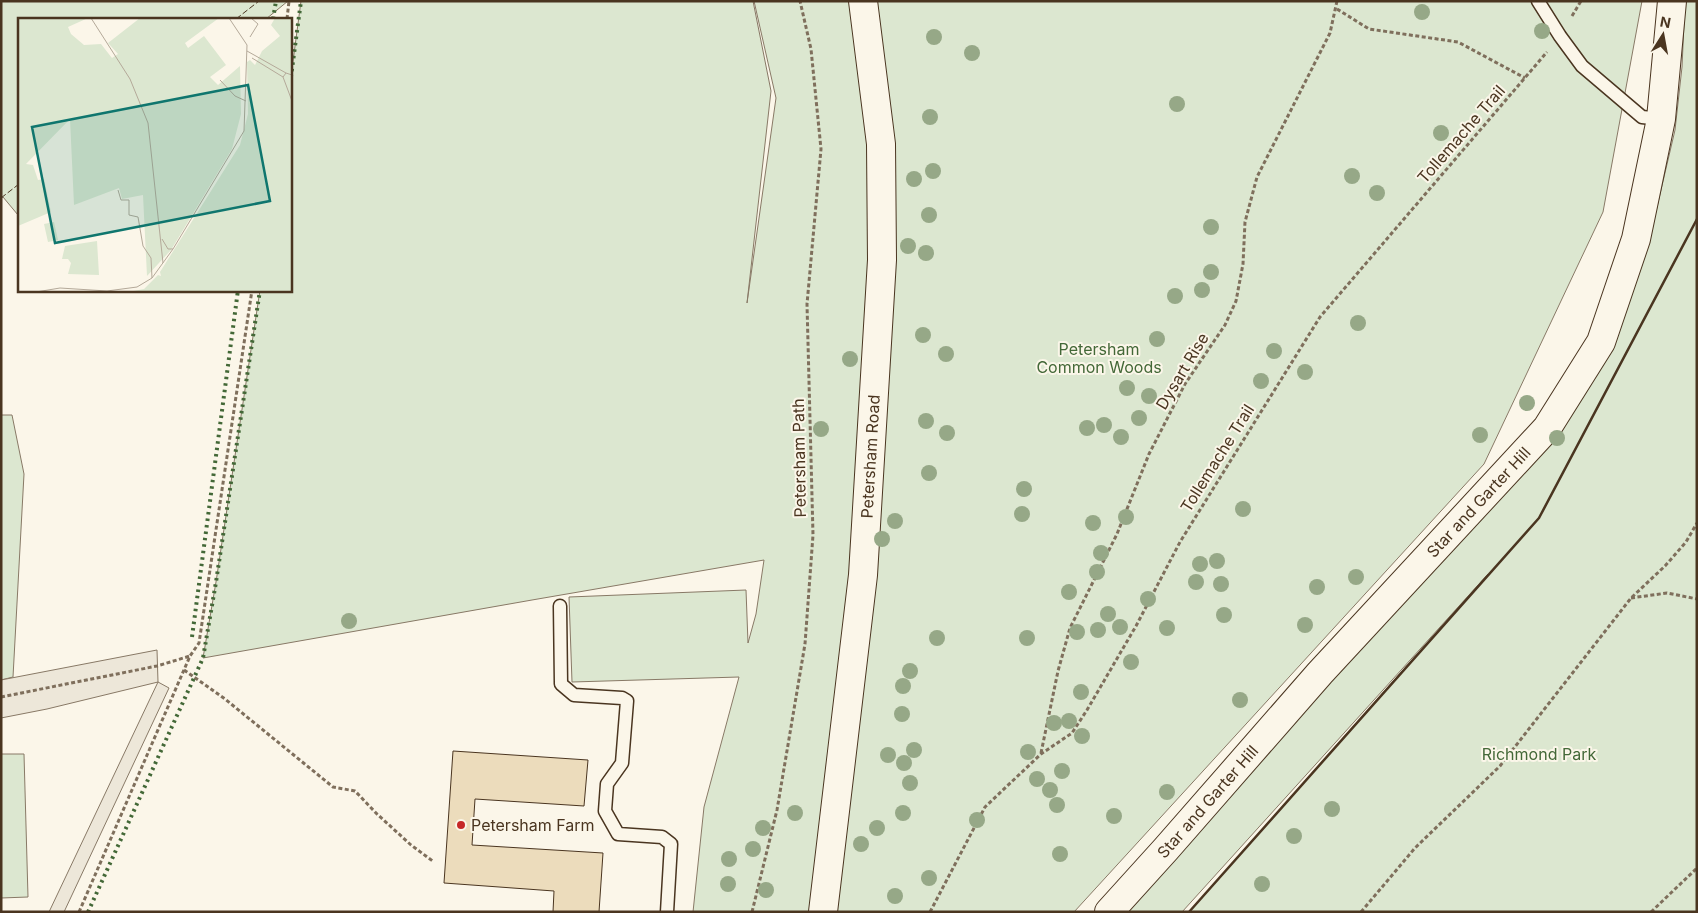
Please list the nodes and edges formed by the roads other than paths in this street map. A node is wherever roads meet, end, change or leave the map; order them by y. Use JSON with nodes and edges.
{"nodes":[{"id":1,"x":863,"y":1,"type":"edge"},
{"id":2,"x":1538,"y":1,"type":"edge"},
{"id":3,"x":1672,"y":1,"type":"edge"},
{"id":4,"x":1661,"y":120,"type":"junction"},
{"id":5,"x":560,"y":606,"type":"dead end"},
{"id":6,"x":667,"y":912,"type":"edge"},
{"id":7,"x":823,"y":912,"type":"edge"},
{"id":8,"x":1109,"y":912,"type":"edge"}],
"edges":[{"from":1,"to":7,"type":"main road","name":"Petersham Road"},
{"from":2,"to":4,"type":"lane"},
{"from":3,"to":4,"type":"main road","name":"Star and Garter Hill"},
{"from":4,"to":8,"type":"main road","name":"Star and Garter Hill"},
{"from":5,"to":6,"type":"lane"}]}
